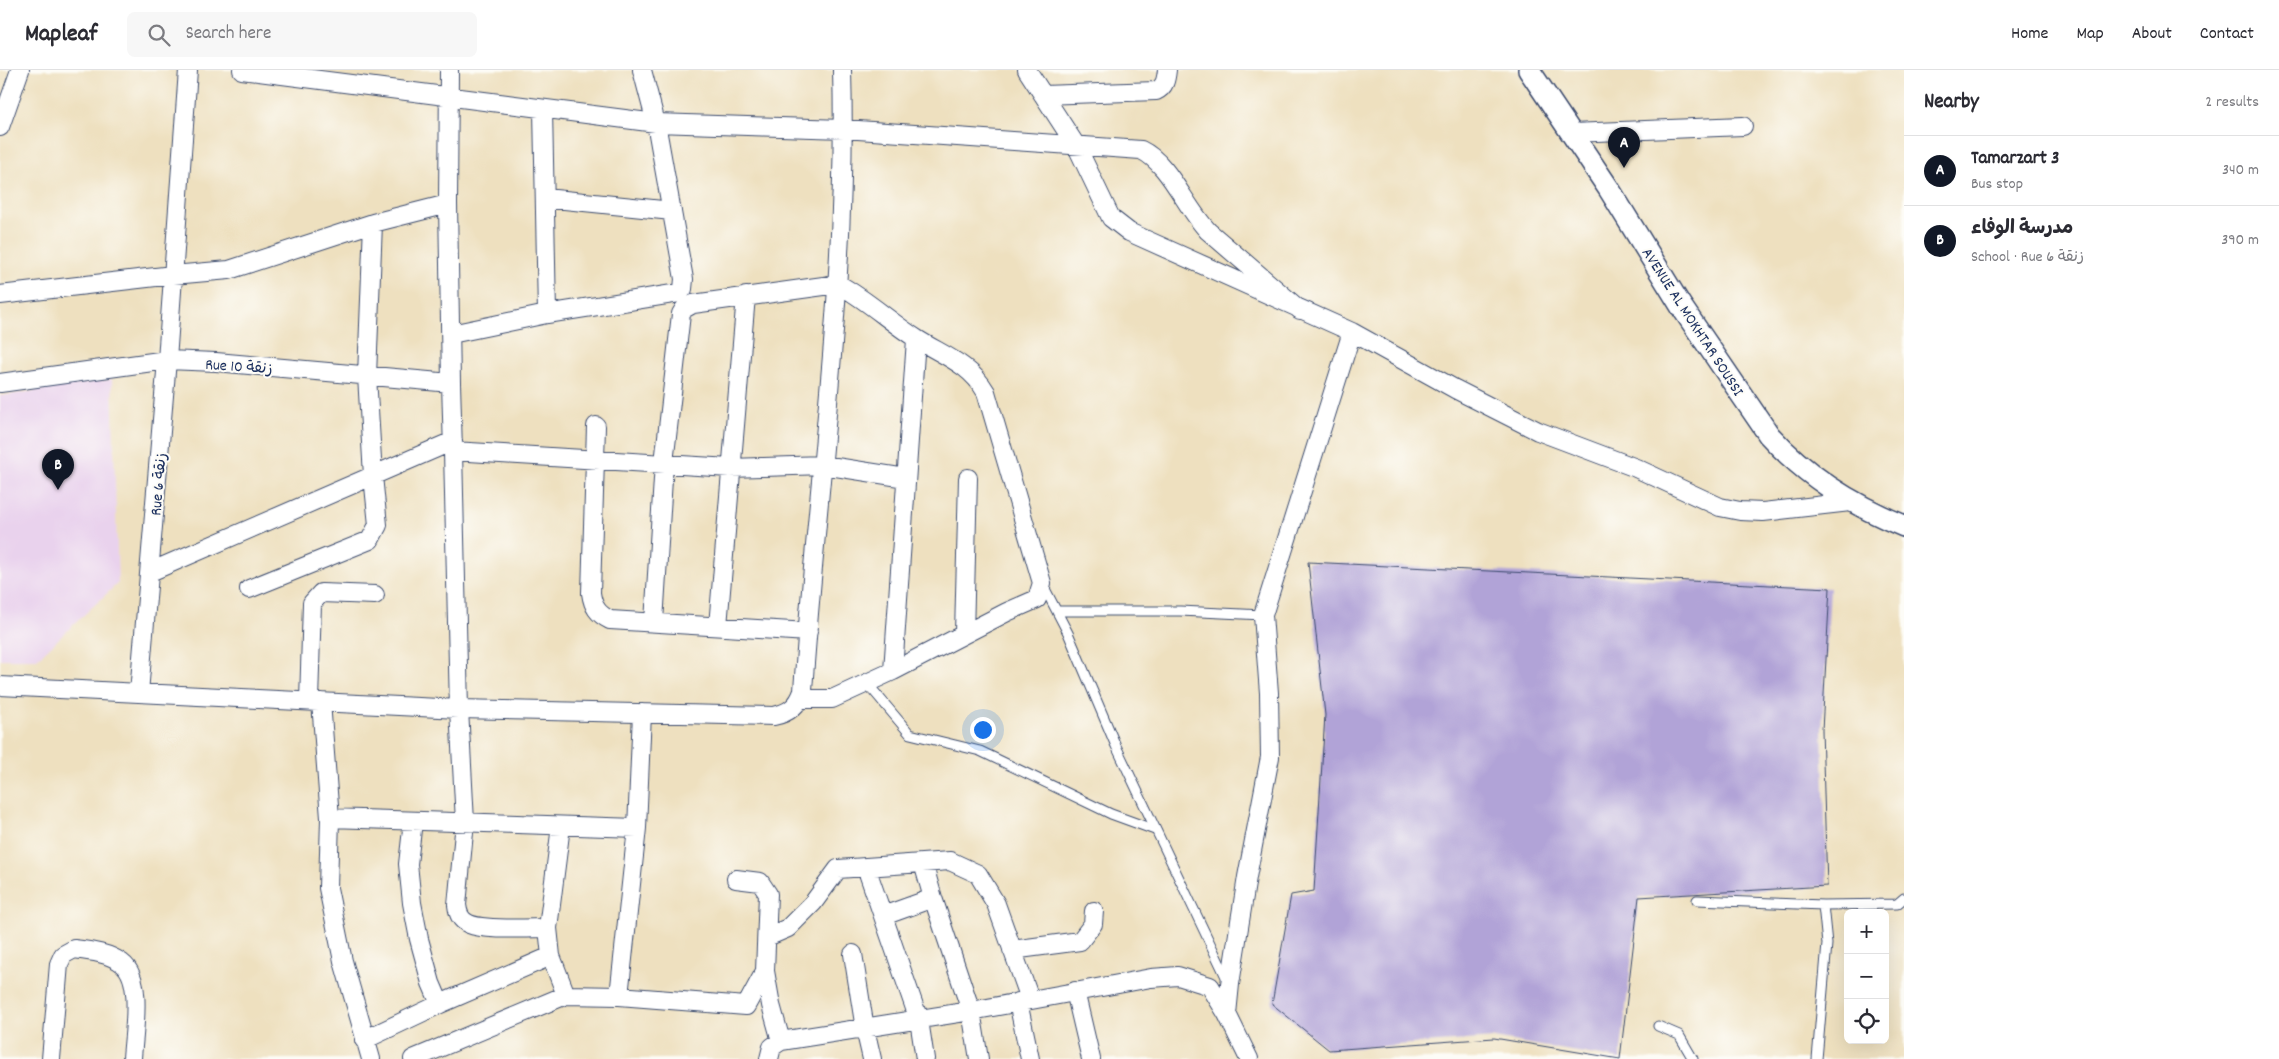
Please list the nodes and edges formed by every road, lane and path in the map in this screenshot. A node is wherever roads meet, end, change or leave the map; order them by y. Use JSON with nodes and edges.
{"nodes":[{"id":1,"x":20,"y":70,"type":"edge"},
{"id":2,"x":188,"y":70,"type":"edge"},
{"id":3,"x":242,"y":70,"type":"edge"},
{"id":4,"x":449,"y":70,"type":"edge"},
{"id":5,"x":642,"y":70,"type":"edge"},
{"id":6,"x":842,"y":70,"type":"edge"},
{"id":7,"x":1027,"y":70,"type":"edge"},
{"id":8,"x":1167,"y":70,"type":"edge"},
{"id":9,"x":1529,"y":70,"type":"edge"},
{"id":10,"x":296,"y":74,"type":"edge"},
{"id":11,"x":1043,"y":95,"type":"junction"},
{"id":12,"x":449,"y":97,"type":"junction"},
{"id":13,"x":543,"y":108,"type":"junction"},
{"id":14,"x":656,"y":123,"type":"junction"},
{"id":15,"x":1743,"y":126,"type":"dead end"},
{"id":16,"x":0,"y":127,"type":"edge"},
{"id":17,"x":844,"y":130,"type":"junction"},
{"id":18,"x":1572,"y":133,"type":"junction"},
{"id":19,"x":1077,"y":147,"type":"junction"},
{"id":20,"x":545,"y":198,"type":"junction"},
{"id":21,"x":448,"y":204,"type":"junction"},
{"id":22,"x":672,"y":211,"type":"junction"},
{"id":23,"x":374,"y":223,"type":"junction"},
{"id":24,"x":173,"y":275,"type":"junction"},
{"id":25,"x":838,"y":284,"type":"junction"},
{"id":26,"x":0,"y":295,"type":"edge"},
{"id":27,"x":746,"y":296,"type":"junction"},
{"id":28,"x":1300,"y":310,"type":"junction"},
{"id":29,"x":547,"y":314,"type":"junction"},
{"id":30,"x":1352,"y":332,"type":"junction"},
{"id":31,"x":451,"y":334,"type":"junction"},
{"id":32,"x":916,"y":339,"type":"junction"},
{"id":33,"x":167,"y":360,"type":"junction"},
{"id":34,"x":367,"y":376,"type":"junction"},
{"id":35,"x":0,"y":383,"type":"edge"},
{"id":36,"x":451,"y":383,"type":"junction"},
{"id":37,"x":596,"y":426,"type":"dead end"},
{"id":38,"x":453,"y":446,"type":"junction"},
{"id":39,"x":595,"y":458,"type":"junction"},
{"id":40,"x":664,"y":463,"type":"junction"},
{"id":41,"x":823,"y":465,"type":"junction"},
{"id":42,"x":730,"y":468,"type":"junction"},
{"id":43,"x":373,"y":476,"type":"junction"},
{"id":44,"x":906,"y":478,"type":"junction"},
{"id":45,"x":968,"y":478,"type":"dead end"},
{"id":46,"x":1850,"y":502,"type":"junction"},
{"id":47,"x":1904,"y":526,"type":"edge"},
{"id":48,"x":150,"y":572,"type":"junction"},
{"id":49,"x":1042,"y":583,"type":"junction"},
{"id":50,"x":249,"y":589,"type":"dead end"},
{"id":51,"x":375,"y":595,"type":"dead end"},
{"id":52,"x":1057,"y":611,"type":"junction"},
{"id":53,"x":1263,"y":615,"type":"junction"},
{"id":54,"x":654,"y":622,"type":"junction"},
{"id":55,"x":718,"y":626,"type":"junction"},
{"id":56,"x":808,"y":632,"type":"junction"},
{"id":57,"x":964,"y":634,"type":"junction"},
{"id":58,"x":892,"y":671,"type":"junction"},
{"id":59,"x":867,"y":683,"type":"junction"},
{"id":60,"x":0,"y":686,"type":"edge"},
{"id":61,"x":139,"y":693,"type":"junction"},
{"id":62,"x":800,"y":700,"type":"junction"},
{"id":63,"x":315,"y":702,"type":"junction"},
{"id":64,"x":459,"y":709,"type":"junction"},
{"id":65,"x":642,"y":713,"type":"junction"},
{"id":66,"x":330,"y":818,"type":"junction"},
{"id":67,"x":413,"y":821,"type":"junction"},
{"id":68,"x":465,"y":822,"type":"junction"},
{"id":69,"x":561,"y":826,"type":"junction"},
{"id":70,"x":637,"y":828,"type":"junction"},
{"id":71,"x":1155,"y":830,"type":"junction"},
{"id":72,"x":923,"y":863,"type":"junction"},
{"id":73,"x":866,"y":867,"type":"junction"},
{"id":74,"x":736,"y":879,"type":"dead end"},
{"id":75,"x":933,"y":898,"type":"junction"},
{"id":76,"x":1904,"y":898,"type":"edge"},
{"id":77,"x":1698,"y":900,"type":"dead end"},
{"id":78,"x":1823,"y":905,"type":"junction"},
{"id":79,"x":1094,"y":911,"type":"dead end"},
{"id":80,"x":884,"y":916,"type":"junction"},
{"id":81,"x":548,"y":928,"type":"junction"},
{"id":82,"x":767,"y":937,"type":"junction"},
{"id":83,"x":1012,"y":950,"type":"junction"},
{"id":84,"x":853,"y":954,"type":"dead end"},
{"id":85,"x":551,"y":956,"type":"junction"},
{"id":86,"x":765,"y":971,"type":"junction"},
{"id":87,"x":1230,"y":984,"type":"junction"},
{"id":88,"x":1075,"y":991,"type":"junction"},
{"id":89,"x":566,"y":995,"type":"junction"},
{"id":90,"x":619,"y":996,"type":"junction"},
{"id":91,"x":1024,"y":1001,"type":"junction"},
{"id":92,"x":440,"y":1004,"type":"junction"},
{"id":93,"x":971,"y":1011,"type":"junction"},
{"id":94,"x":1227,"y":1014,"type":"junction"},
{"id":95,"x":919,"y":1020,"type":"junction"},
{"id":96,"x":1658,"y":1026,"type":"dead end"},
{"id":97,"x":865,"y":1029,"type":"junction"},
{"id":98,"x":364,"y":1040,"type":"junction"},
{"id":99,"x":781,"y":1041,"type":"junction"},
{"id":100,"x":51,"y":1059,"type":"edge"},
{"id":101,"x":132,"y":1059,"type":"edge"},
{"id":102,"x":371,"y":1059,"type":"edge"},
{"id":103,"x":413,"y":1059,"type":"edge"},
{"id":104,"x":769,"y":1059,"type":"edge"},
{"id":105,"x":872,"y":1059,"type":"edge"},
{"id":106,"x":925,"y":1059,"type":"edge"},
{"id":107,"x":980,"y":1059,"type":"edge"},
{"id":108,"x":1030,"y":1059,"type":"edge"},
{"id":109,"x":1091,"y":1059,"type":"edge"},
{"id":110,"x":1249,"y":1059,"type":"edge"},
{"id":111,"x":1694,"y":1059,"type":"edge"},
{"id":112,"x":1817,"y":1059,"type":"edge"}],
"edges":[{"from":1,"to":16,"type":"street"},
{"from":2,"to":24,"type":"street","name":"Rue 6 زنقة"},
{"from":3,"to":10,"type":"street"},
{"from":4,"to":12,"type":"street"},
{"from":5,"to":14,"type":"street"},
{"from":6,"to":17,"type":"street"},
{"from":7,"to":11,"type":"street"},
{"from":8,"to":11,"type":"street"},
{"from":9,"to":18,"type":"street","name":"AVENUE AL MOKHTAR SOUSSI"},
{"from":10,"to":12,"type":"street"},
{"from":11,"to":19,"type":"street"},
{"from":12,"to":13,"type":"street"},
{"from":12,"to":21,"type":"street"},
{"from":13,"to":14,"type":"street"},
{"from":13,"to":20,"type":"street"},
{"from":14,"to":17,"type":"street"},
{"from":14,"to":22,"type":"street"},
{"from":15,"to":18,"type":"street"},
{"from":17,"to":19,"type":"street"},
{"from":17,"to":25,"type":"street"},
{"from":18,"to":46,"type":"street","name":"AVENUE AL MOKHTAR SOUSSI"},
{"from":19,"to":28,"type":"street"},
{"from":19,"to":28,"type":"street"},
{"from":20,"to":22,"type":"street"},
{"from":20,"to":29,"type":"street"},
{"from":21,"to":23,"type":"street"},
{"from":21,"to":31,"type":"street"},
{"from":22,"to":29,"type":"street"},
{"from":23,"to":24,"type":"street"},
{"from":23,"to":34,"type":"street"},
{"from":24,"to":26,"type":"street"},
{"from":24,"to":33,"type":"street","name":"Rue 6 زنقة"},
{"from":25,"to":27,"type":"street"},
{"from":25,"to":32,"type":"street"},
{"from":25,"to":41,"type":"street"},
{"from":27,"to":40,"type":"street"},
{"from":27,"to":42,"type":"street"},
{"from":28,"to":30,"type":"street"},
{"from":29,"to":31,"type":"street"},
{"from":30,"to":46,"type":"street"},
{"from":30,"to":53,"type":"street"},
{"from":31,"to":36,"type":"street"},
{"from":32,"to":44,"type":"street"},
{"from":32,"to":49,"type":"street"},
{"from":33,"to":34,"type":"street","name":"Rue 10 زنقة"},
{"from":33,"to":35,"type":"street","name":"Rue 10 زنقة"},
{"from":33,"to":48,"type":"street","name":"Rue 6 زنقة"},
{"from":34,"to":36,"type":"street","name":"Rue 10 زنقة"},
{"from":34,"to":43,"type":"street"},
{"from":36,"to":38,"type":"street"},
{"from":37,"to":39,"type":"street"},
{"from":38,"to":39,"type":"street"},
{"from":38,"to":43,"type":"street"},
{"from":38,"to":64,"type":"street"},
{"from":39,"to":40,"type":"street"},
{"from":39,"to":54,"type":"street"},
{"from":40,"to":42,"type":"street"},
{"from":40,"to":54,"type":"street"},
{"from":41,"to":42,"type":"street"},
{"from":41,"to":44,"type":"street"},
{"from":41,"to":56,"type":"street"},
{"from":42,"to":55,"type":"street"},
{"from":43,"to":48,"type":"street"},
{"from":43,"to":50,"type":"street"},
{"from":44,"to":58,"type":"street"},
{"from":45,"to":57,"type":"street"},
{"from":46,"to":47,"type":"street","name":"AVENUE AL MOKHTAR SOUSSI"},
{"from":48,"to":61,"type":"street","name":"Rue 6 زنقة"},
{"from":49,"to":52,"type":"lane"},
{"from":49,"to":57,"type":"street"},
{"from":51,"to":63,"type":"street"},
{"from":52,"to":53,"type":"lane"},
{"from":52,"to":71,"type":"lane"},
{"from":53,"to":87,"type":"street"},
{"from":54,"to":55,"type":"street"},
{"from":55,"to":56,"type":"street"},
{"from":56,"to":62,"type":"street"},
{"from":57,"to":58,"type":"street"},
{"from":58,"to":59,"type":"street"},
{"from":59,"to":62,"type":"street"},
{"from":59,"to":71,"type":"lane"},
{"from":60,"to":61,"type":"street"},
{"from":61,"to":63,"type":"street"},
{"from":62,"to":65,"type":"street"},
{"from":63,"to":64,"type":"street"},
{"from":63,"to":66,"type":"street"},
{"from":64,"to":65,"type":"street"},
{"from":64,"to":68,"type":"street"},
{"from":65,"to":70,"type":"street"},
{"from":66,"to":67,"type":"street"},
{"from":66,"to":98,"type":"street"},
{"from":67,"to":68,"type":"street"},
{"from":67,"to":92,"type":"street"},
{"from":68,"to":69,"type":"street"},
{"from":68,"to":81,"type":"street"},
{"from":69,"to":70,"type":"street"},
{"from":69,"to":81,"type":"street"},
{"from":70,"to":90,"type":"street"},
{"from":71,"to":87,"type":"lane"},
{"from":72,"to":73,"type":"street"},
{"from":72,"to":75,"type":"street"},
{"from":72,"to":83,"type":"street"},
{"from":73,"to":80,"type":"street"},
{"from":73,"to":82,"type":"street"},
{"from":74,"to":82,"type":"street"},
{"from":75,"to":80,"type":"street"},
{"from":75,"to":93,"type":"street"},
{"from":76,"to":78,"type":"lane"},
{"from":77,"to":78,"type":"lane"},
{"from":78,"to":112,"type":"lane"},
{"from":79,"to":83,"type":"street"},
{"from":80,"to":95,"type":"street"},
{"from":81,"to":85,"type":"street"},
{"from":82,"to":86,"type":"street"},
{"from":83,"to":91,"type":"street"},
{"from":84,"to":97,"type":"street"},
{"from":85,"to":89,"type":"street"},
{"from":85,"to":92,"type":"street"},
{"from":86,"to":90,"type":"street"},
{"from":86,"to":99,"type":"street"},
{"from":87,"to":94,"type":"street"},
{"from":88,"to":91,"type":"street"},
{"from":88,"to":94,"type":"street"},
{"from":88,"to":109,"type":"street"},
{"from":89,"to":90,"type":"street"},
{"from":89,"to":103,"type":"street"},
{"from":91,"to":93,"type":"street"},
{"from":91,"to":108,"type":"street"},
{"from":92,"to":98,"type":"street"},
{"from":93,"to":95,"type":"street"},
{"from":93,"to":107,"type":"street"},
{"from":94,"to":110,"type":"street"},
{"from":95,"to":97,"type":"street"},
{"from":95,"to":106,"type":"street"},
{"from":96,"to":111,"type":"lane"},
{"from":97,"to":99,"type":"street"},
{"from":97,"to":105,"type":"street"},
{"from":98,"to":102,"type":"street"},
{"from":99,"to":104,"type":"street"},
{"from":100,"to":101,"type":"street"}]}
